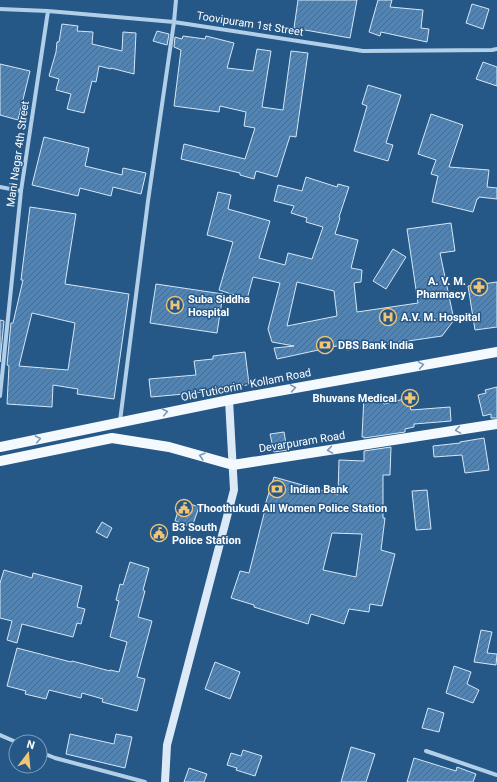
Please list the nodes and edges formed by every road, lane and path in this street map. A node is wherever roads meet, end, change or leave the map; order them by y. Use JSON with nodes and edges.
{"nodes":[{"id":1,"x":176,"y":0,"type":"edge"},
{"id":2,"x":0,"y":9,"type":"edge"},
{"id":3,"x":48,"y":11,"type":"junction"},
{"id":4,"x":174,"y":22,"type":"junction"},
{"id":5,"x":497,"y":49,"type":"edge"},
{"id":6,"x":0,"y":187,"type":"edge"},
{"id":7,"x":21,"y":191,"type":"junction"},
{"id":8,"x":497,"y":352,"type":"edge"},
{"id":9,"x":0,"y":396,"type":"edge"},
{"id":10,"x":229,"y":400,"type":"junction"},
{"id":11,"x":120,"y":421,"type":"junction"},
{"id":12,"x":497,"y":424,"type":"edge"},
{"id":13,"x":0,"y":447,"type":"edge"},
{"id":14,"x":0,"y":461,"type":"edge"},
{"id":15,"x":233,"y":465,"type":"junction"},
{"id":16,"x":426,"y":751,"type":"dead end"},
{"id":17,"x":48,"y":755,"type":"edge"},
{"id":18,"x":497,"y":775,"type":"edge"},
{"id":19,"x":145,"y":782,"type":"edge"},
{"id":20,"x":165,"y":782,"type":"edge"}],
"edges":[{"from":1,"to":4,"type":"street"},
{"from":2,"to":3,"type":"street","name":"Toovipuram 1st Street"},
{"from":3,"to":4,"type":"street","name":"Toovipuram 1st Street"},
{"from":3,"to":7,"type":"street","name":"Mani Nagar 4th Street"},
{"from":4,"to":5,"type":"street","name":"Toovipuram 1st Street"},
{"from":4,"to":11,"type":"street"},
{"from":6,"to":7,"type":"street"},
{"from":7,"to":9,"type":"street","name":"Mani Nagar 4th Street"},
{"from":10,"to":8,"type":"main road","name":"Old Tuticorin - Kollam Road","one_way":true},
{"from":11,"to":10,"type":"main road","name":"Old Tuticorin - Kollam Road","one_way":true},
{"from":10,"to":15,"type":"street"},
{"from":13,"to":11,"type":"main road","name":"Old Tuticorin - Kollam Road","one_way":true},
{"from":12,"to":15,"type":"main road","name":"Devarpuram Road","one_way":true},
{"from":15,"to":14,"type":"main road","name":"Devarpuram Road","one_way":true},
{"from":15,"to":20,"type":"street"},
{"from":16,"to":18,"type":"street"},
{"from":17,"to":19,"type":"street"}]}
